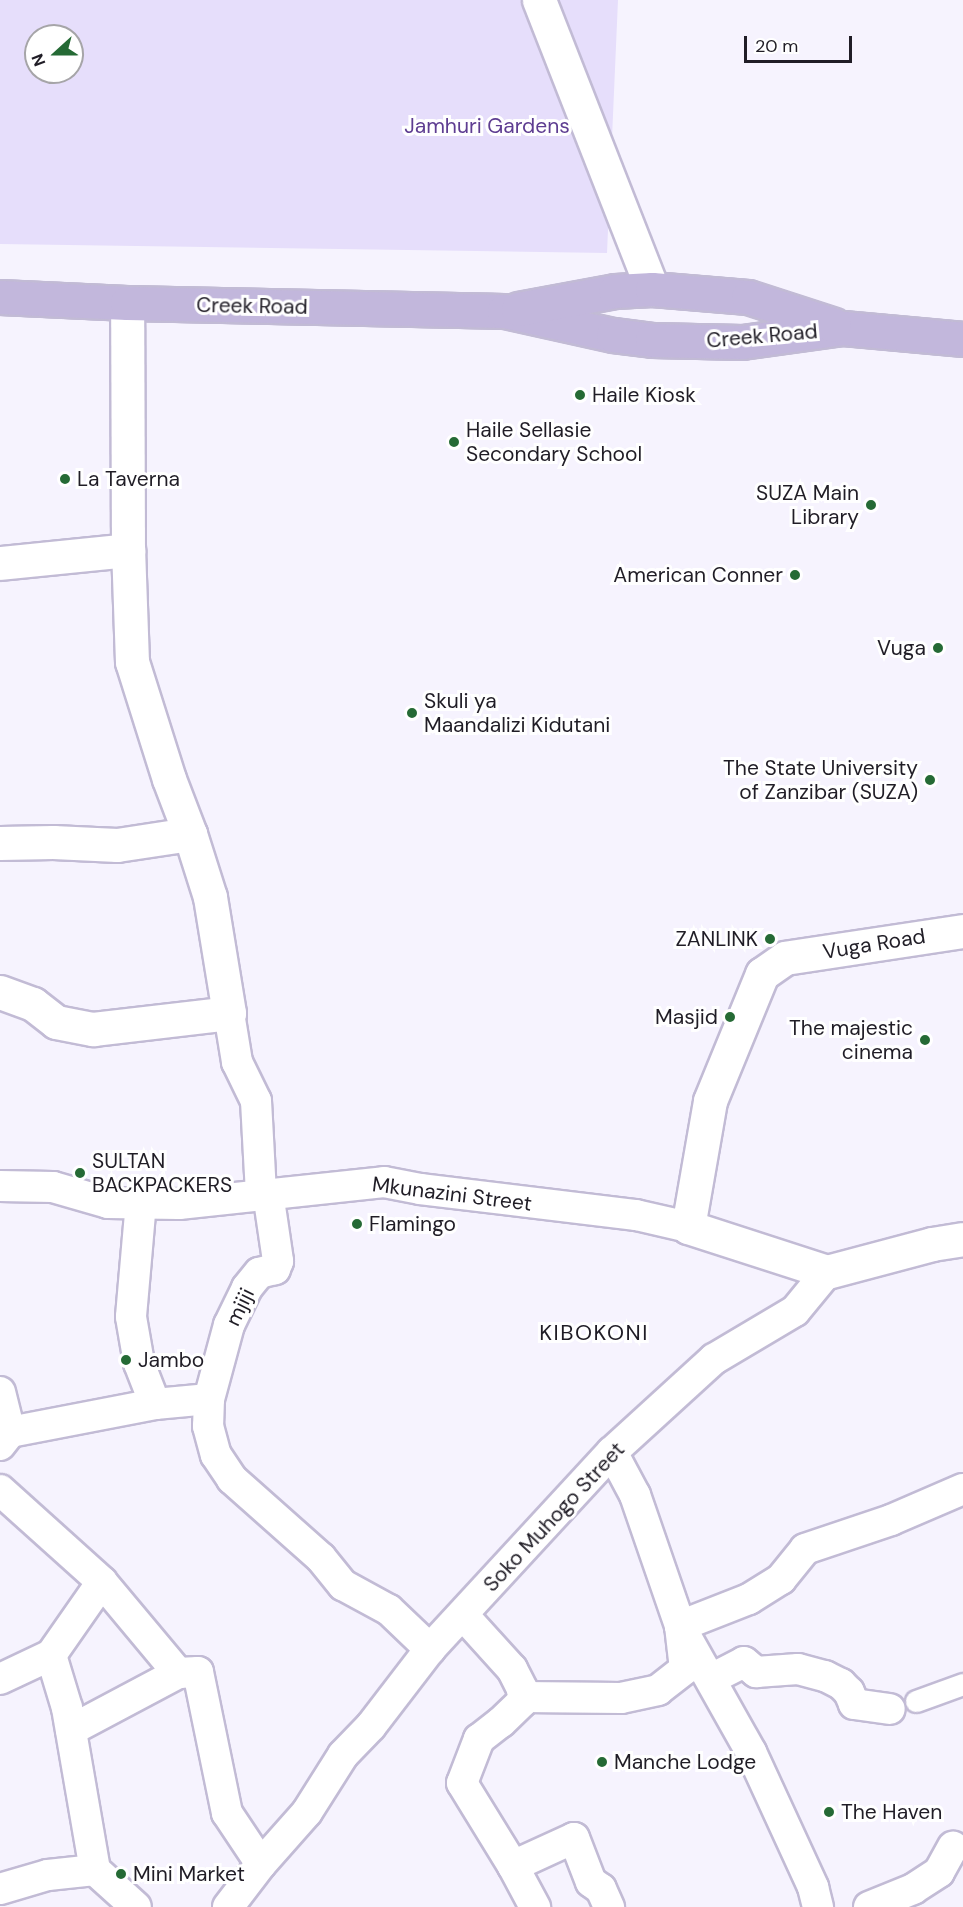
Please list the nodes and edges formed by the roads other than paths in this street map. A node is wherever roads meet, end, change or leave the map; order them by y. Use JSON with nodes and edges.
{"nodes":[{"id":1,"x":539,"y":0,"type":"edge"},
{"id":2,"x":652,"y":289,"type":"junction"},
{"id":3,"x":0,"y":297,"type":"edge"},
{"id":4,"x":127,"y":303,"type":"junction"},
{"id":5,"x":504,"y":311,"type":"junction"},
{"id":6,"x":843,"y":328,"type":"junction"},
{"id":7,"x":963,"y":339,"type":"edge"},
{"id":8,"x":128,"y":550,"type":"junction"},
{"id":9,"x":0,"y":563,"type":"edge"},
{"id":10,"x":190,"y":834,"type":"junction"},
{"id":11,"x":0,"y":843,"type":"edge"},
{"id":12,"x":963,"y":931,"type":"edge"},
{"id":13,"x":0,"y":992,"type":"edge"},
{"id":14,"x":229,"y":1013,"type":"junction"},
{"id":15,"x":0,"y":1186,"type":"edge"},
{"id":16,"x":264,"y":1193,"type":"junction"},
{"id":17,"x":141,"y":1202,"type":"junction"},
{"id":18,"x":688,"y":1227,"type":"junction"},
{"id":19,"x":963,"y":1239,"type":"edge"},
{"id":20,"x":827,"y":1272,"type":"junction"},
{"id":21,"x":0,"y":1392,"type":"edge"},
{"id":22,"x":209,"y":1399,"type":"junction"},
{"id":23,"x":155,"y":1404,"type":"junction"},
{"id":24,"x":5,"y":1438,"type":"edge"},
{"id":25,"x":612,"y":1452,"type":"junction"},
{"id":26,"x":963,"y":1489,"type":"edge"},
{"id":27,"x":0,"y":1490,"type":"edge"},
{"id":28,"x":102,"y":1582,"type":"junction"},
{"id":29,"x":462,"y":1615,"type":"junction"},
{"id":30,"x":680,"y":1626,"type":"junction"},
{"id":31,"x":430,"y":1649,"type":"junction"},
{"id":32,"x":51,"y":1655,"type":"junction"},
{"id":33,"x":178,"y":1673,"type":"junction"},
{"id":34,"x":0,"y":1679,"type":"edge"},
{"id":35,"x":711,"y":1679,"type":"junction"},
{"id":36,"x":963,"y":1684,"type":"edge"},
{"id":37,"x":523,"y":1697,"type":"junction"},
{"id":38,"x":903,"y":1705,"type":"joint"},
{"id":39,"x":71,"y":1730,"type":"junction"},
{"id":40,"x":953,"y":1847,"type":"dead end"},
{"id":41,"x":261,"y":1864,"type":"junction"},
{"id":42,"x":513,"y":1866,"type":"junction"},
{"id":43,"x":95,"y":1870,"type":"junction"},
{"id":44,"x":0,"y":1889,"type":"edge"},
{"id":45,"x":136,"y":1907,"type":"edge"},
{"id":46,"x":228,"y":1907,"type":"edge"},
{"id":47,"x":535,"y":1907,"type":"edge"},
{"id":48,"x":609,"y":1907,"type":"edge"},
{"id":49,"x":818,"y":1907,"type":"edge"},
{"id":50,"x":869,"y":1907,"type":"edge"}],
"edges":[{"from":1,"to":2,"type":"street"},
{"from":2,"to":5,"type":"main road","name":"Creek Road"},
{"from":2,"to":6,"type":"main road","name":"Creek Road"},
{"from":3,"to":4,"type":"main road","name":"Creek Road"},
{"from":4,"to":5,"type":"main road","name":"Creek Road"},
{"from":4,"to":8,"type":"street"},
{"from":5,"to":6,"type":"main road","name":"Creek Road"},
{"from":6,"to":7,"type":"main road","name":"Creek Road"},
{"from":8,"to":9,"type":"street"},
{"from":8,"to":10,"type":"street"},
{"from":10,"to":11,"type":"street"},
{"from":10,"to":14,"type":"street"},
{"from":12,"to":18,"type":"street","name":"Vuga Road"},
{"from":13,"to":14,"type":"street"},
{"from":14,"to":16,"type":"street"},
{"from":15,"to":17,"type":"street","name":"Mkunazini Street"},
{"from":16,"to":17,"type":"street","name":"Mkunazini Street"},
{"from":16,"to":18,"type":"street","name":"Mkunazini Street"},
{"from":16,"to":22,"type":"street","name":"mjiji"},
{"from":17,"to":23,"type":"street"},
{"from":18,"to":20,"type":"street","name":"Mkunazini Street"},
{"from":19,"to":20,"type":"street"},
{"from":20,"to":25,"type":"street","name":"Soko Muhogo Street"},
{"from":21,"to":24,"type":"street"},
{"from":22,"to":23,"type":"street"},
{"from":22,"to":31,"type":"street"},
{"from":23,"to":24,"type":"street"},
{"from":25,"to":29,"type":"street","name":"Soko Muhogo Street"},
{"from":25,"to":30,"type":"street"},
{"from":26,"to":30,"type":"street"},
{"from":27,"to":28,"type":"street"},
{"from":28,"to":32,"type":"street"},
{"from":28,"to":33,"type":"street"},
{"from":29,"to":31,"type":"street","name":"Soko Muhogo Street"},
{"from":29,"to":37,"type":"street"},
{"from":30,"to":35,"type":"street"},
{"from":30,"to":37,"type":"street"},
{"from":31,"to":41,"type":"street","name":"Soko Muhogo Street"},
{"from":32,"to":34,"type":"street"},
{"from":32,"to":39,"type":"street"},
{"from":33,"to":39,"type":"street"},
{"from":33,"to":41,"type":"street"},
{"from":35,"to":38,"type":"street"},
{"from":35,"to":49,"type":"street"},
{"from":36,"to":38,"type":"lane"},
{"from":37,"to":42,"type":"street"},
{"from":39,"to":43,"type":"street"},
{"from":40,"to":50,"type":"street"},
{"from":41,"to":46,"type":"street","name":"Soko Muhogo Street"},
{"from":42,"to":47,"type":"street"},
{"from":42,"to":48,"type":"street"},
{"from":43,"to":44,"type":"street"},
{"from":43,"to":45,"type":"street"}]}
